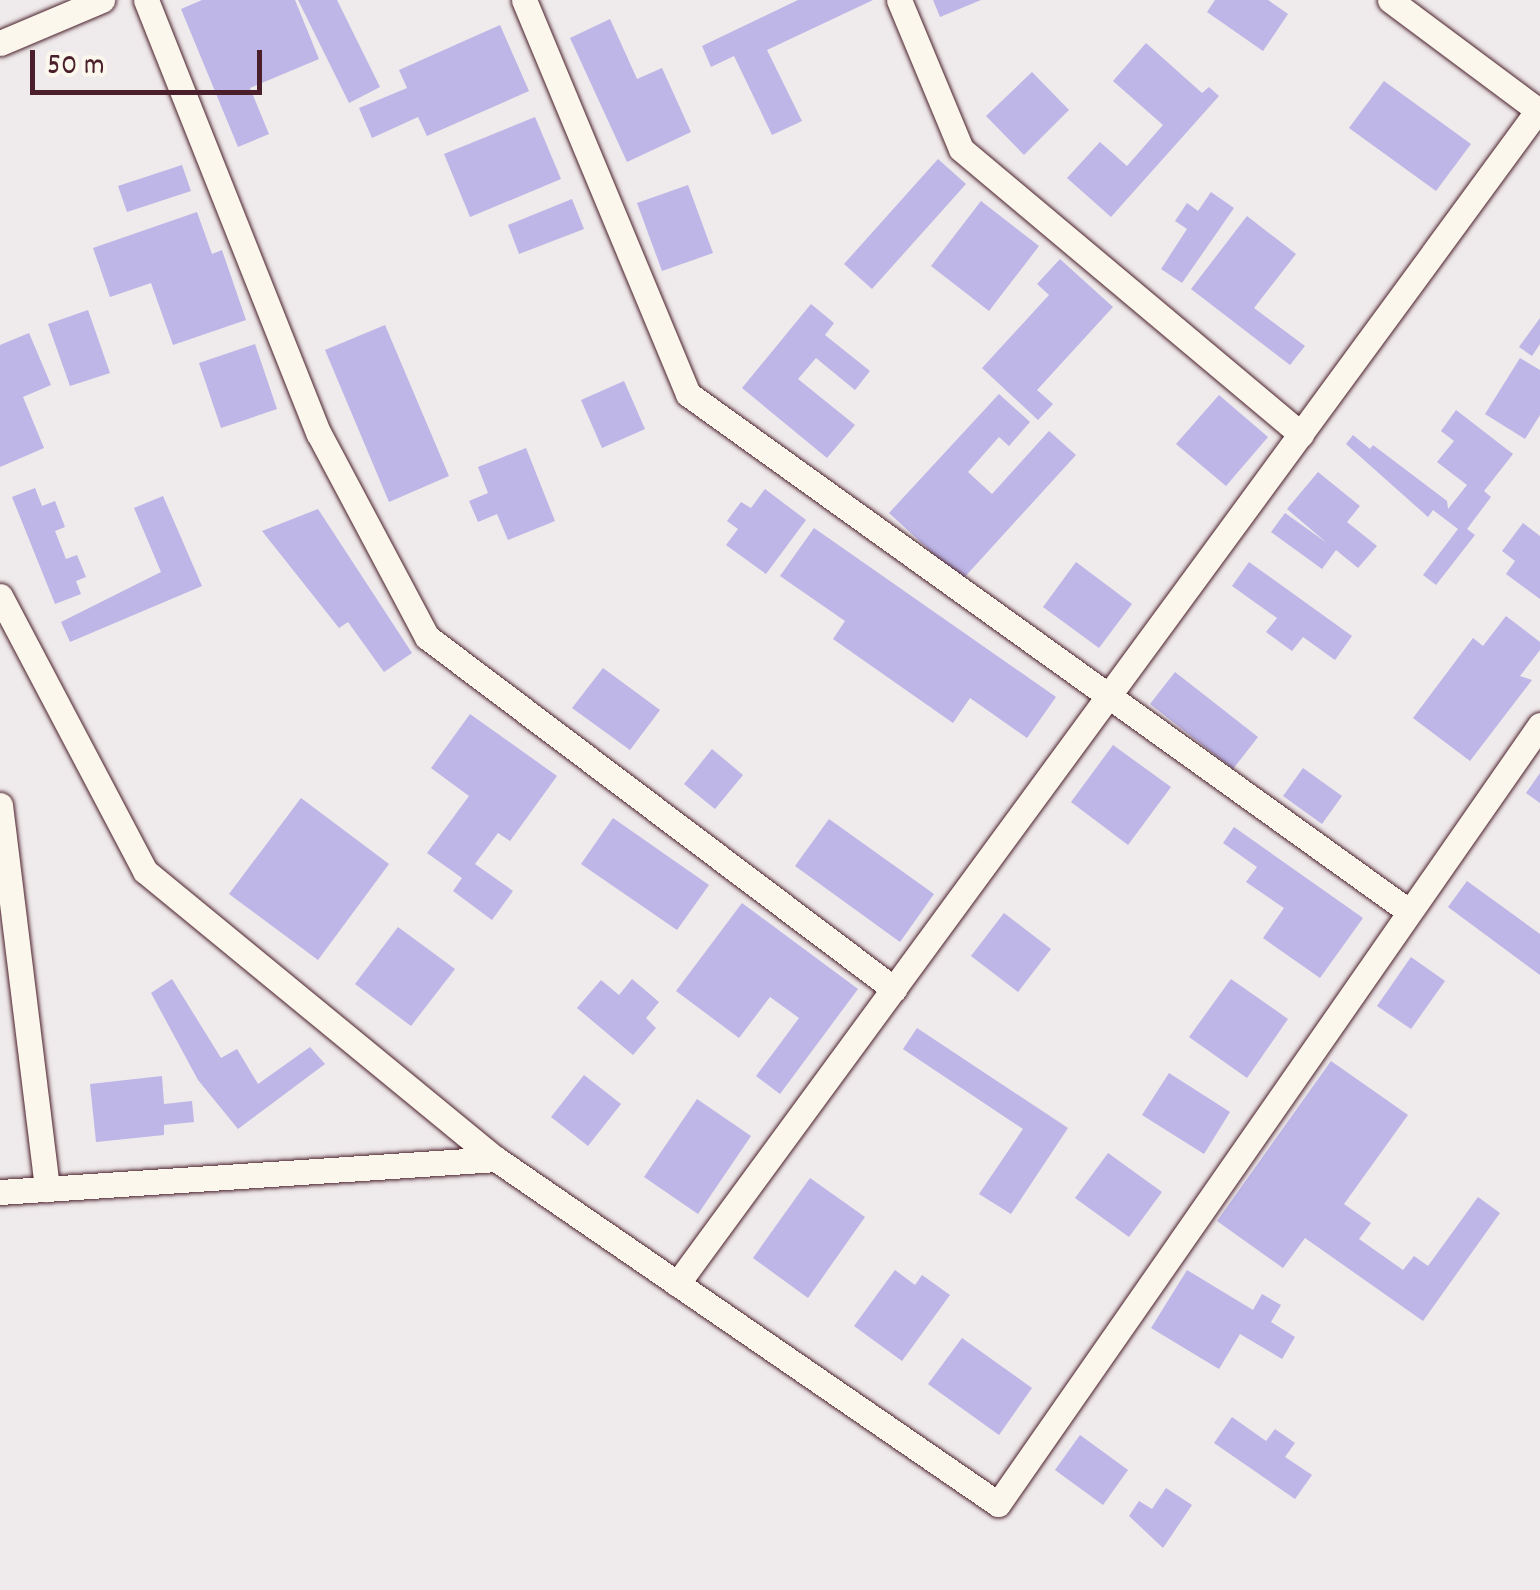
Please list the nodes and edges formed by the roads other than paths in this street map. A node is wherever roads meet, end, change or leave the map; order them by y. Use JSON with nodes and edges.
{"nodes":[{"id":1,"x":102,"y":0,"type":"edge"},
{"id":2,"x":146,"y":0,"type":"edge"},
{"id":3,"x":524,"y":0,"type":"edge"},
{"id":4,"x":899,"y":0,"type":"edge"},
{"id":5,"x":1390,"y":0,"type":"edge"},
{"id":6,"x":0,"y":43,"type":"edge"},
{"id":7,"x":1539,"y":111,"type":"edge"},
{"id":8,"x":1301,"y":434,"type":"junction"},
{"id":9,"x":0,"y":596,"type":"edge"},
{"id":10,"x":1109,"y":696,"type":"junction"},
{"id":11,"x":1540,"y":724,"type":"edge"},
{"id":12,"x":0,"y":805,"type":"edge"},
{"id":13,"x":1407,"y":910,"type":"junction"},
{"id":14,"x":894,"y":988,"type":"junction"},
{"id":15,"x":496,"y":1159,"type":"junction"},
{"id":16,"x":47,"y":1188,"type":"junction"},
{"id":17,"x":0,"y":1192,"type":"edge"},
{"id":18,"x":677,"y":1284,"type":"junction"}],
"edges":[{"from":1,"to":6,"type":"street"},
{"from":2,"to":14,"type":"street"},
{"from":3,"to":10,"type":"street"},
{"from":4,"to":8,"type":"street"},
{"from":5,"to":7,"type":"street"},
{"from":7,"to":8,"type":"street"},
{"from":8,"to":10,"type":"street"},
{"from":9,"to":15,"type":"street"},
{"from":10,"to":13,"type":"street"},
{"from":10,"to":14,"type":"street"},
{"from":11,"to":13,"type":"street"},
{"from":12,"to":16,"type":"street"},
{"from":13,"to":18,"type":"street"},
{"from":14,"to":18,"type":"street"},
{"from":15,"to":16,"type":"street"},
{"from":15,"to":18,"type":"street"},
{"from":16,"to":17,"type":"street"}]}
